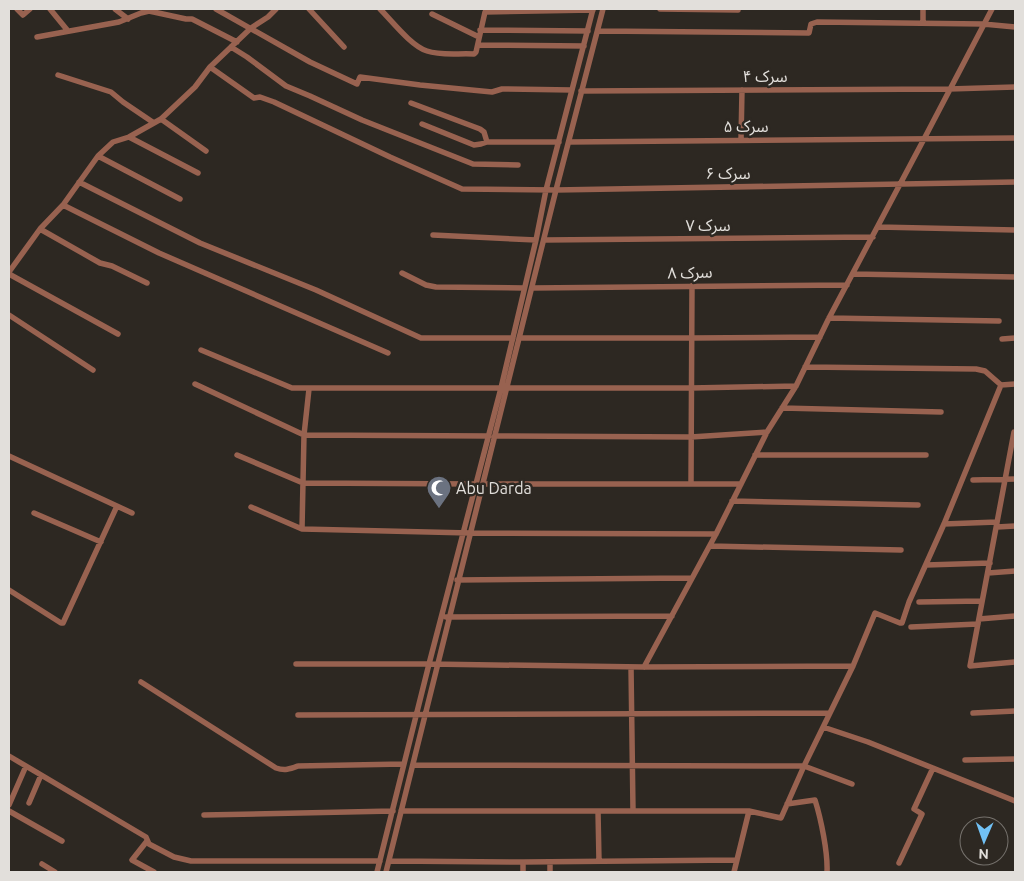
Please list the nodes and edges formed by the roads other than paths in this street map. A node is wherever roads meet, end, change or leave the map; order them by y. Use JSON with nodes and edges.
{"nodes":[{"id":1,"x":17,"y":9,"type":"edge"},
{"id":2,"x":30,"y":9,"type":"edge"},
{"id":3,"x":50,"y":9,"type":"edge"},
{"id":4,"x":115,"y":9,"type":"edge"},
{"id":5,"x":216,"y":9,"type":"edge"},
{"id":6,"x":266,"y":9,"type":"edge"},
{"id":7,"x":309,"y":9,"type":"edge"},
{"id":8,"x":380,"y":9,"type":"edge"},
{"id":9,"x":593,"y":9,"type":"edge"},
{"id":10,"x":603,"y":9,"type":"edge"},
{"id":11,"x":660,"y":9,"type":"edge"},
{"id":12,"x":923,"y":9,"type":"edge"},
{"id":13,"x":992,"y":9,"type":"edge"},
{"id":14,"x":149,"y":10,"type":"edge"},
{"id":15,"x":738,"y":10,"type":"edge"},
{"id":16,"x":274,"y":11,"type":"edge"},
{"id":17,"x":432,"y":14,"type":"dead end"},
{"id":18,"x":128,"y":19,"type":"junction"},
{"id":19,"x":923,"y":23,"type":"junction"},
{"id":20,"x":983,"y":24,"type":"junction"},
{"id":21,"x":1015,"y":27,"type":"edge"},
{"id":22,"x":251,"y":28,"type":"junction"},
{"id":23,"x":480,"y":30,"type":"junction"},
{"id":24,"x":588,"y":30,"type":"junction"},
{"id":25,"x":68,"y":31,"type":"junction"},
{"id":26,"x":598,"y":31,"type":"junction"},
{"id":27,"x":37,"y":36,"type":"dead end"},
{"id":28,"x":479,"y":37,"type":"junction"},
{"id":29,"x":237,"y":42,"type":"junction"},
{"id":30,"x":478,"y":45,"type":"junction"},
{"id":31,"x":584,"y":46,"type":"junction"},
{"id":32,"x":231,"y":47,"type":"junction"},
{"id":33,"x":344,"y":47,"type":"dead end"},
{"id":34,"x":210,"y":67,"type":"junction"},
{"id":35,"x":58,"y":74,"type":"dead end"},
{"id":36,"x":1015,"y":87,"type":"edge"},
{"id":37,"x":949,"y":89,"type":"junction"},
{"id":38,"x":572,"y":90,"type":"junction"},
{"id":39,"x":742,"y":90,"type":"junction"},
{"id":40,"x":581,"y":91,"type":"junction"},
{"id":41,"x":412,"y":103,"type":"dead end"},
{"id":42,"x":161,"y":119,"type":"junction"},
{"id":43,"x":154,"y":123,"type":"junction"},
{"id":44,"x":422,"y":124,"type":"dead end"},
{"id":45,"x":129,"y":137,"type":"junction"},
{"id":46,"x":1015,"y":138,"type":"edge"},
{"id":47,"x":924,"y":139,"type":"junction"},
{"id":48,"x":741,"y":140,"type":"junction"},
{"id":49,"x":488,"y":142,"type":"junction"},
{"id":50,"x":559,"y":142,"type":"junction"},
{"id":51,"x":568,"y":142,"type":"junction"},
{"id":52,"x":206,"y":151,"type":"dead end"},
{"id":53,"x":98,"y":156,"type":"junction"},
{"id":54,"x":518,"y":165,"type":"dead end"},
{"id":55,"x":198,"y":173,"type":"dead end"},
{"id":56,"x":79,"y":182,"type":"junction"},
{"id":57,"x":1015,"y":182,"type":"edge"},
{"id":58,"x":900,"y":184,"type":"junction"},
{"id":59,"x":546,"y":190,"type":"junction"},
{"id":60,"x":556,"y":190,"type":"junction"},
{"id":61,"x":180,"y":199,"type":"dead end"},
{"id":62,"x":63,"y":205,"type":"junction"},
{"id":63,"x":878,"y":227,"type":"junction"},
{"id":64,"x":40,"y":229,"type":"junction"},
{"id":65,"x":1015,"y":230,"type":"edge"},
{"id":66,"x":433,"y":235,"type":"dead end"},
{"id":67,"x":872,"y":237,"type":"junction"},
{"id":68,"x":536,"y":240,"type":"junction"},
{"id":69,"x":544,"y":240,"type":"junction"},
{"id":70,"x":9,"y":273,"type":"edge"},
{"id":71,"x":402,"y":273,"type":"dead end"},
{"id":72,"x":853,"y":274,"type":"junction"},
{"id":73,"x":1015,"y":277,"type":"edge"},
{"id":74,"x":147,"y":283,"type":"dead end"},
{"id":75,"x":847,"y":285,"type":"junction"},
{"id":76,"x":692,"y":286,"type":"junction"},
{"id":77,"x":524,"y":288,"type":"junction"},
{"id":78,"x":532,"y":288,"type":"junction"},
{"id":79,"x":9,"y":315,"type":"edge"},
{"id":80,"x":829,"y":318,"type":"junction"},
{"id":81,"x":999,"y":321,"type":"dead end"},
{"id":82,"x":118,"y":334,"type":"dead end"},
{"id":83,"x":820,"y":337,"type":"junction"},
{"id":84,"x":516,"y":338,"type":"junction"},
{"id":85,"x":692,"y":338,"type":"junction"},
{"id":86,"x":1015,"y":338,"type":"edge"},
{"id":87,"x":1002,"y":339,"type":"dead end"},
{"id":88,"x":200,"y":350,"type":"dead end"},
{"id":89,"x":388,"y":353,"type":"dead end"},
{"id":90,"x":805,"y":367,"type":"junction"},
{"id":91,"x":93,"y":370,"type":"dead end"},
{"id":92,"x":195,"y":384,"type":"dead end"},
{"id":93,"x":1015,"y":384,"type":"edge"},
{"id":94,"x":1001,"y":385,"type":"junction"},
{"id":95,"x":796,"y":386,"type":"junction"},
{"id":96,"x":504,"y":388,"type":"junction"},
{"id":97,"x":691,"y":388,"type":"junction"},
{"id":98,"x":309,"y":389,"type":"junction"},
{"id":99,"x":782,"y":408,"type":"junction"},
{"id":100,"x":941,"y":412,"type":"dead end"},
{"id":101,"x":767,"y":432,"type":"junction"},
{"id":102,"x":1015,"y":432,"type":"edge"},
{"id":103,"x":304,"y":435,"type":"junction"},
{"id":104,"x":492,"y":436,"type":"junction"},
{"id":105,"x":691,"y":437,"type":"junction"},
{"id":106,"x":237,"y":455,"type":"dead end"},
{"id":107,"x":756,"y":455,"type":"junction"},
{"id":108,"x":926,"y":455,"type":"dead end"},
{"id":109,"x":9,"y":456,"type":"edge"},
{"id":110,"x":1004,"y":479,"type":"junction"},
{"id":111,"x":1015,"y":479,"type":"edge"},
{"id":112,"x":973,"y":480,"type":"dead end"},
{"id":113,"x":691,"y":483,"type":"junction"},
{"id":114,"x":303,"y":484,"type":"junction"},
{"id":115,"x":475,"y":484,"type":"junction"},
{"id":116,"x":483,"y":484,"type":"junction"},
{"id":117,"x":740,"y":484,"type":"junction"},
{"id":118,"x":732,"y":501,"type":"junction"},
{"id":119,"x":918,"y":505,"type":"dead end"},
{"id":120,"x":117,"y":506,"type":"junction"},
{"id":121,"x":251,"y":507,"type":"dead end"},
{"id":122,"x":34,"y":513,"type":"dead end"},
{"id":123,"x":132,"y":513,"type":"dead end"},
{"id":124,"x":944,"y":524,"type":"junction"},
{"id":125,"x":997,"y":525,"type":"junction"},
{"id":126,"x":1015,"y":526,"type":"edge"},
{"id":127,"x":302,"y":529,"type":"junction"},
{"id":128,"x":467,"y":533,"type":"junction"},
{"id":129,"x":716,"y":534,"type":"junction"},
{"id":130,"x":101,"y":542,"type":"junction"},
{"id":131,"x":710,"y":546,"type":"junction"},
{"id":132,"x":901,"y":550,"type":"dead end"},
{"id":133,"x":990,"y":563,"type":"junction"},
{"id":134,"x":926,"y":565,"type":"junction"},
{"id":135,"x":1015,"y":571,"type":"edge"},
{"id":136,"x":988,"y":573,"type":"junction"},
{"id":137,"x":692,"y":578,"type":"junction"},
{"id":138,"x":455,"y":580,"type":"junction"},
{"id":139,"x":9,"y":590,"type":"edge"},
{"id":140,"x":982,"y":601,"type":"junction"},
{"id":141,"x":919,"y":602,"type":"dead end"},
{"id":142,"x":672,"y":616,"type":"junction"},
{"id":143,"x":1015,"y":616,"type":"edge"},
{"id":144,"x":442,"y":617,"type":"junction"},
{"id":145,"x":449,"y":617,"type":"junction"},
{"id":146,"x":978,"y":621,"type":"junction"},
{"id":147,"x":911,"y":626,"type":"dead end"},
{"id":148,"x":1015,"y":662,"type":"edge"},
{"id":149,"x":296,"y":664,"type":"dead end"},
{"id":150,"x":429,"y":664,"type":"junction"},
{"id":151,"x":437,"y":664,"type":"junction"},
{"id":152,"x":853,"y":666,"type":"junction"},
{"id":153,"x":631,"y":667,"type":"junction"},
{"id":154,"x":644,"y":667,"type":"junction"},
{"id":155,"x":141,"y":682,"type":"dead end"},
{"id":156,"x":1015,"y":711,"type":"edge"},
{"id":157,"x":631,"y":713,"type":"junction"},
{"id":158,"x":829,"y":713,"type":"junction"},
{"id":159,"x":973,"y":713,"type":"dead end"},
{"id":160,"x":298,"y":715,"type":"dead end"},
{"id":161,"x":417,"y":715,"type":"junction"},
{"id":162,"x":425,"y":715,"type":"junction"},
{"id":163,"x":823,"y":727,"type":"junction"},
{"id":164,"x":9,"y":756,"type":"edge"},
{"id":165,"x":1015,"y":759,"type":"edge"},
{"id":166,"x":965,"y":760,"type":"dead end"},
{"id":167,"x":404,"y":764,"type":"junction"},
{"id":168,"x":412,"y":764,"type":"junction"},
{"id":169,"x":633,"y":765,"type":"junction"},
{"id":170,"x":26,"y":766,"type":"junction"},
{"id":171,"x":804,"y":766,"type":"junction"},
{"id":172,"x":933,"y":768,"type":"junction"},
{"id":173,"x":41,"y":775,"type":"junction"},
{"id":174,"x":852,"y":784,"type":"dead end"},
{"id":175,"x":1015,"y":801,"type":"edge"},
{"id":176,"x":29,"y":803,"type":"dead end"},
{"id":177,"x":787,"y":804,"type":"junction"},
{"id":178,"x":9,"y":805,"type":"edge"},
{"id":179,"x":633,"y":810,"type":"junction"},
{"id":180,"x":9,"y":811,"type":"edge"},
{"id":181,"x":392,"y":811,"type":"junction"},
{"id":182,"x":401,"y":811,"type":"junction"},
{"id":183,"x":598,"y":811,"type":"junction"},
{"id":184,"x":749,"y":811,"type":"junction"},
{"id":185,"x":204,"y":816,"type":"dead end"},
{"id":186,"x":62,"y":841,"type":"dead end"},
{"id":187,"x":147,"y":841,"type":"junction"},
{"id":188,"x":737,"y":860,"type":"junction"},
{"id":189,"x":380,"y":861,"type":"junction"},
{"id":190,"x":389,"y":861,"type":"junction"},
{"id":191,"x":598,"y":861,"type":"junction"},
{"id":192,"x":523,"y":862,"type":"junction"},
{"id":193,"x":550,"y":862,"type":"junction"},
{"id":194,"x":899,"y":863,"type":"dead end"},
{"id":195,"x":42,"y":864,"type":"dead end"},
{"id":196,"x":55,"y":872,"type":"edge"},
{"id":197,"x":154,"y":872,"type":"edge"},
{"id":198,"x":377,"y":872,"type":"edge"},
{"id":199,"x":386,"y":872,"type":"edge"},
{"id":200,"x":523,"y":872,"type":"edge"},
{"id":201,"x":550,"y":872,"type":"edge"},
{"id":202,"x":734,"y":872,"type":"edge"},
{"id":203,"x":827,"y":872,"type":"edge"}],
"edges":[{"from":1,"to":2,"type":"street"},
{"from":3,"to":25,"type":"street"},
{"from":4,"to":18,"type":"street"},
{"from":5,"to":22,"type":"street"},
{"from":6,"to":16,"type":"street"},
{"from":7,"to":33,"type":"street"},
{"from":8,"to":30,"type":"street"},
{"from":9,"to":23,"type":"street"},
{"from":9,"to":24,"type":"street"},
{"from":10,"to":26,"type":"street"},
{"from":11,"to":15,"type":"street"},
{"from":12,"to":19,"type":"street"},
{"from":13,"to":20,"type":"street"},
{"from":14,"to":18,"type":"street"},
{"from":14,"to":29,"type":"street"},
{"from":16,"to":22,"type":"street"},
{"from":17,"to":28,"type":"street"},
{"from":18,"to":25,"type":"street"},
{"from":19,"to":20,"type":"street"},
{"from":19,"to":26,"type":"street"},
{"from":20,"to":21,"type":"street"},
{"from":20,"to":37,"type":"street"},
{"from":22,"to":29,"type":"street"},
{"from":22,"to":38,"type":"street"},
{"from":23,"to":24,"type":"street"},
{"from":23,"to":28,"type":"street"},
{"from":24,"to":31,"type":"street"},
{"from":25,"to":27,"type":"street"},
{"from":26,"to":40,"type":"street"},
{"from":28,"to":30,"type":"street"},
{"from":29,"to":32,"type":"street"},
{"from":30,"to":31,"type":"street"},
{"from":31,"to":38,"type":"street"},
{"from":32,"to":34,"type":"street"},
{"from":32,"to":54,"type":"street"},
{"from":34,"to":42,"type":"street"},
{"from":34,"to":59,"type":"street","name":"سرک ۶"},
{"from":35,"to":43,"type":"street"},
{"from":36,"to":37,"type":"street","name":"سرک ۴"},
{"from":37,"to":39,"type":"street","name":"سرک ۴"},
{"from":37,"to":47,"type":"street"},
{"from":38,"to":50,"type":"street"},
{"from":39,"to":40,"type":"street","name":"سرک ۴"},
{"from":39,"to":48,"type":"street"},
{"from":40,"to":51,"type":"street"},
{"from":41,"to":49,"type":"street"},
{"from":42,"to":43,"type":"street"},
{"from":42,"to":52,"type":"street"},
{"from":43,"to":45,"type":"street"},
{"from":44,"to":49,"type":"street"},
{"from":45,"to":53,"type":"street"},
{"from":45,"to":55,"type":"street"},
{"from":46,"to":47,"type":"street","name":"سرک ۵"},
{"from":47,"to":48,"type":"street","name":"سرک ۵"},
{"from":47,"to":58,"type":"street"},
{"from":48,"to":51,"type":"street","name":"سرک ۵"},
{"from":49,"to":50,"type":"street"},
{"from":50,"to":59,"type":"street"},
{"from":51,"to":60,"type":"street"},
{"from":53,"to":56,"type":"street"},
{"from":53,"to":61,"type":"street"},
{"from":56,"to":62,"type":"street"},
{"from":56,"to":84,"type":"street"},
{"from":57,"to":58,"type":"street","name":"سرک ۶"},
{"from":58,"to":60,"type":"street","name":"سرک ۶"},
{"from":58,"to":63,"type":"street"},
{"from":59,"to":60,"type":"street","name":"سرک ۶"},
{"from":59,"to":68,"type":"street"},
{"from":60,"to":69,"type":"street"},
{"from":62,"to":64,"type":"street"},
{"from":62,"to":89,"type":"street"},
{"from":63,"to":65,"type":"street"},
{"from":63,"to":67,"type":"street"},
{"from":64,"to":70,"type":"street"},
{"from":64,"to":74,"type":"street"},
{"from":66,"to":68,"type":"street"},
{"from":67,"to":69,"type":"street","name":"سرک ۷"},
{"from":67,"to":72,"type":"street"},
{"from":68,"to":77,"type":"street"},
{"from":69,"to":78,"type":"street"},
{"from":70,"to":82,"type":"street"},
{"from":71,"to":77,"type":"street"},
{"from":72,"to":73,"type":"street"},
{"from":72,"to":75,"type":"street"},
{"from":75,"to":76,"type":"street","name":"سرک ۸"},
{"from":75,"to":80,"type":"street"},
{"from":76,"to":78,"type":"street","name":"سرک ۸"},
{"from":76,"to":85,"type":"street"},
{"from":77,"to":84,"type":"street"},
{"from":78,"to":84,"type":"street"},
{"from":79,"to":91,"type":"street"},
{"from":80,"to":81,"type":"street"},
{"from":80,"to":83,"type":"street"},
{"from":83,"to":85,"type":"street"},
{"from":83,"to":90,"type":"street"},
{"from":84,"to":85,"type":"street"},
{"from":84,"to":96,"type":"street"},
{"from":85,"to":97,"type":"street"},
{"from":86,"to":87,"type":"street"},
{"from":88,"to":98,"type":"street"},
{"from":90,"to":94,"type":"street"},
{"from":90,"to":95,"type":"street"},
{"from":92,"to":103,"type":"street"},
{"from":93,"to":94,"type":"street"},
{"from":94,"to":124,"type":"street"},
{"from":95,"to":97,"type":"street"},
{"from":95,"to":99,"type":"street"},
{"from":96,"to":97,"type":"street"},
{"from":96,"to":98,"type":"street"},
{"from":96,"to":104,"type":"street"},
{"from":97,"to":105,"type":"street"},
{"from":98,"to":103,"type":"street"},
{"from":99,"to":100,"type":"street"},
{"from":99,"to":101,"type":"street"},
{"from":101,"to":105,"type":"street"},
{"from":101,"to":107,"type":"street"},
{"from":102,"to":110,"type":"street"},
{"from":103,"to":104,"type":"street"},
{"from":103,"to":114,"type":"street"},
{"from":104,"to":105,"type":"street"},
{"from":104,"to":115,"type":"street"},
{"from":104,"to":116,"type":"street"},
{"from":105,"to":113,"type":"street"},
{"from":106,"to":114,"type":"street"},
{"from":107,"to":108,"type":"street"},
{"from":107,"to":117,"type":"street"},
{"from":109,"to":120,"type":"street"},
{"from":110,"to":111,"type":"street"},
{"from":110,"to":112,"type":"street"},
{"from":110,"to":125,"type":"street"},
{"from":113,"to":116,"type":"street"},
{"from":113,"to":117,"type":"street"},
{"from":114,"to":115,"type":"street"},
{"from":114,"to":127,"type":"street"},
{"from":115,"to":128,"type":"street"},
{"from":116,"to":128,"type":"street"},
{"from":117,"to":118,"type":"street"},
{"from":118,"to":119,"type":"street"},
{"from":118,"to":129,"type":"street"},
{"from":120,"to":123,"type":"street"},
{"from":120,"to":130,"type":"street"},
{"from":121,"to":127,"type":"street"},
{"from":122,"to":130,"type":"street"},
{"from":124,"to":125,"type":"street"},
{"from":124,"to":134,"type":"street"},
{"from":125,"to":126,"type":"street"},
{"from":125,"to":133,"type":"street"},
{"from":127,"to":128,"type":"street"},
{"from":128,"to":129,"type":"street"},
{"from":128,"to":138,"type":"street"},
{"from":129,"to":131,"type":"street"},
{"from":130,"to":139,"type":"street"},
{"from":131,"to":132,"type":"street"},
{"from":131,"to":137,"type":"street"},
{"from":133,"to":134,"type":"street"},
{"from":133,"to":136,"type":"street"},
{"from":134,"to":152,"type":"street"},
{"from":135,"to":136,"type":"street"},
{"from":136,"to":140,"type":"street"},
{"from":137,"to":138,"type":"street"},
{"from":137,"to":142,"type":"street"},
{"from":138,"to":144,"type":"street"},
{"from":138,"to":145,"type":"street"},
{"from":140,"to":141,"type":"street"},
{"from":140,"to":146,"type":"street"},
{"from":142,"to":145,"type":"street"},
{"from":142,"to":154,"type":"street"},
{"from":143,"to":146,"type":"street"},
{"from":144,"to":145,"type":"street"},
{"from":144,"to":150,"type":"street"},
{"from":145,"to":151,"type":"street"},
{"from":146,"to":147,"type":"street"},
{"from":146,"to":148,"type":"street"},
{"from":149,"to":150,"type":"street"},
{"from":150,"to":151,"type":"street"},
{"from":150,"to":161,"type":"street"},
{"from":151,"to":153,"type":"street"},
{"from":151,"to":162,"type":"street"},
{"from":152,"to":154,"type":"street"},
{"from":152,"to":158,"type":"street"},
{"from":153,"to":154,"type":"street"},
{"from":153,"to":157,"type":"street"},
{"from":155,"to":167,"type":"street"},
{"from":156,"to":159,"type":"street"},
{"from":157,"to":158,"type":"street"},
{"from":157,"to":162,"type":"street"},
{"from":157,"to":169,"type":"street"},
{"from":158,"to":163,"type":"street"},
{"from":160,"to":161,"type":"street"},
{"from":161,"to":162,"type":"street"},
{"from":161,"to":167,"type":"street"},
{"from":162,"to":168,"type":"street"},
{"from":163,"to":171,"type":"street"},
{"from":163,"to":172,"type":"street"},
{"from":164,"to":170,"type":"street"},
{"from":165,"to":166,"type":"street"},
{"from":167,"to":181,"type":"street"},
{"from":168,"to":169,"type":"street"},
{"from":168,"to":182,"type":"street"},
{"from":169,"to":171,"type":"street"},
{"from":169,"to":179,"type":"street"},
{"from":170,"to":173,"type":"street"},
{"from":170,"to":178,"type":"street"},
{"from":171,"to":174,"type":"street"},
{"from":171,"to":177,"type":"street"},
{"from":172,"to":175,"type":"street"},
{"from":172,"to":194,"type":"street"},
{"from":173,"to":176,"type":"street"},
{"from":173,"to":187,"type":"street"},
{"from":177,"to":184,"type":"street"},
{"from":177,"to":203,"type":"street"},
{"from":179,"to":183,"type":"street"},
{"from":179,"to":184,"type":"street"},
{"from":180,"to":186,"type":"street"},
{"from":181,"to":185,"type":"street"},
{"from":181,"to":189,"type":"street"},
{"from":182,"to":183,"type":"street"},
{"from":182,"to":190,"type":"street"},
{"from":183,"to":191,"type":"street"},
{"from":184,"to":188,"type":"street"},
{"from":187,"to":189,"type":"street"},
{"from":187,"to":197,"type":"street"},
{"from":188,"to":191,"type":"street"},
{"from":188,"to":202,"type":"street"},
{"from":189,"to":198,"type":"street"},
{"from":190,"to":192,"type":"street"},
{"from":190,"to":199,"type":"street"},
{"from":191,"to":193,"type":"street"},
{"from":192,"to":193,"type":"street"},
{"from":192,"to":200,"type":"street"},
{"from":193,"to":201,"type":"street"},
{"from":195,"to":196,"type":"street"}]}
